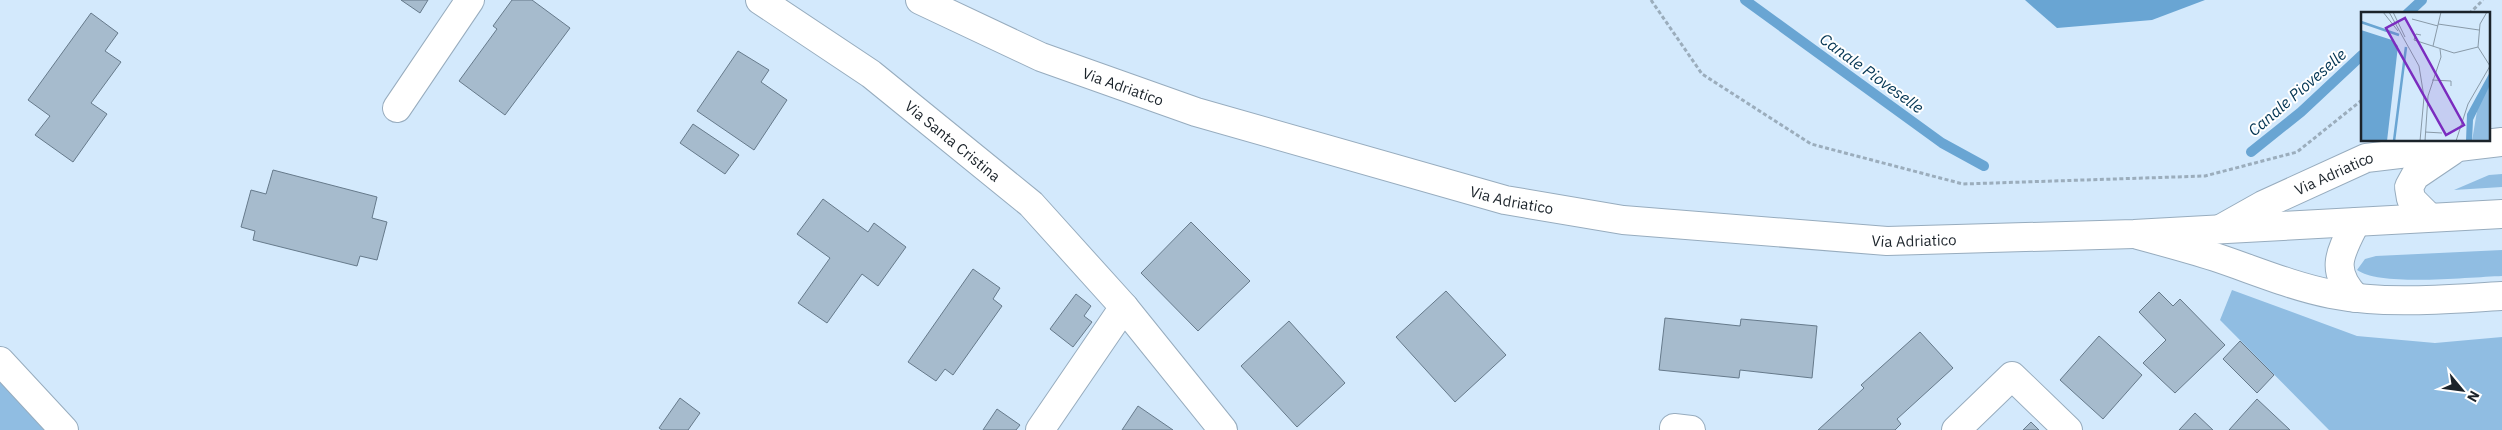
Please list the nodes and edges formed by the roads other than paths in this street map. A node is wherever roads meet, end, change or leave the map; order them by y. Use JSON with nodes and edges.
{"nodes":[{"id":1,"x":470,"y":0,"type":"edge"},
{"id":2,"x":760,"y":0,"type":"edge"},
{"id":3,"x":920,"y":0,"type":"edge"},
{"id":4,"x":397,"y":108,"type":"dead end"},
{"id":5,"x":2502,"y":142,"type":"edge"},
{"id":6,"x":2456,"y":148,"type":"junction"},
{"id":7,"x":2502,"y":214,"type":"edge"},
{"id":8,"x":2429,"y":217,"type":"junction"},
{"id":9,"x":2356,"y":222,"type":"junction"},
{"id":10,"x":2222,"y":228,"type":"junction"},
{"id":11,"x":2134,"y":234,"type":"junction"},
{"id":12,"x":2502,"y":296,"type":"edge"},
{"id":13,"x":2356,"y":298,"type":"junction"},
{"id":14,"x":1124,"y":307,"type":"junction"},
{"id":15,"x":0,"y":361,"type":"edge"},
{"id":16,"x":64,"y":430,"type":"edge"},
{"id":17,"x":1040,"y":430,"type":"edge"},
{"id":18,"x":1223,"y":430,"type":"edge"},
{"id":19,"x":1956,"y":430,"type":"edge"},
{"id":20,"x":2068,"y":430,"type":"edge"}],
"edges":[{"from":1,"to":4,"type":"street"},
{"from":2,"to":14,"type":"street","name":"Via Santa Cristina"},
{"from":3,"to":11,"type":"street","name":"Via Adriatico"},
{"from":5,"to":6,"type":"street","name":"Via Adriatico"},
{"from":6,"to":8,"type":"street","name":"Via Adriatico"},
{"from":6,"to":10,"type":"street","name":"Via Adriatico"},
{"from":7,"to":8,"type":"street","name":"Via Adriatico"},
{"from":8,"to":9,"type":"street","name":"Via Adriatico"},
{"from":9,"to":10,"type":"street","name":"Via Adriatico"},
{"from":9,"to":13,"type":"street"},
{"from":10,"to":11,"type":"street","name":"Via Adriatico"},
{"from":11,"to":13,"type":"street","name":"Via Adriatico"},
{"from":12,"to":13,"type":"street","name":"Via Adriatico"},
{"from":14,"to":17,"type":"street"},
{"from":14,"to":18,"type":"street","name":"Via Santa Cristina"},
{"from":15,"to":16,"type":"street"},
{"from":19,"to":20,"type":"street"}]}
